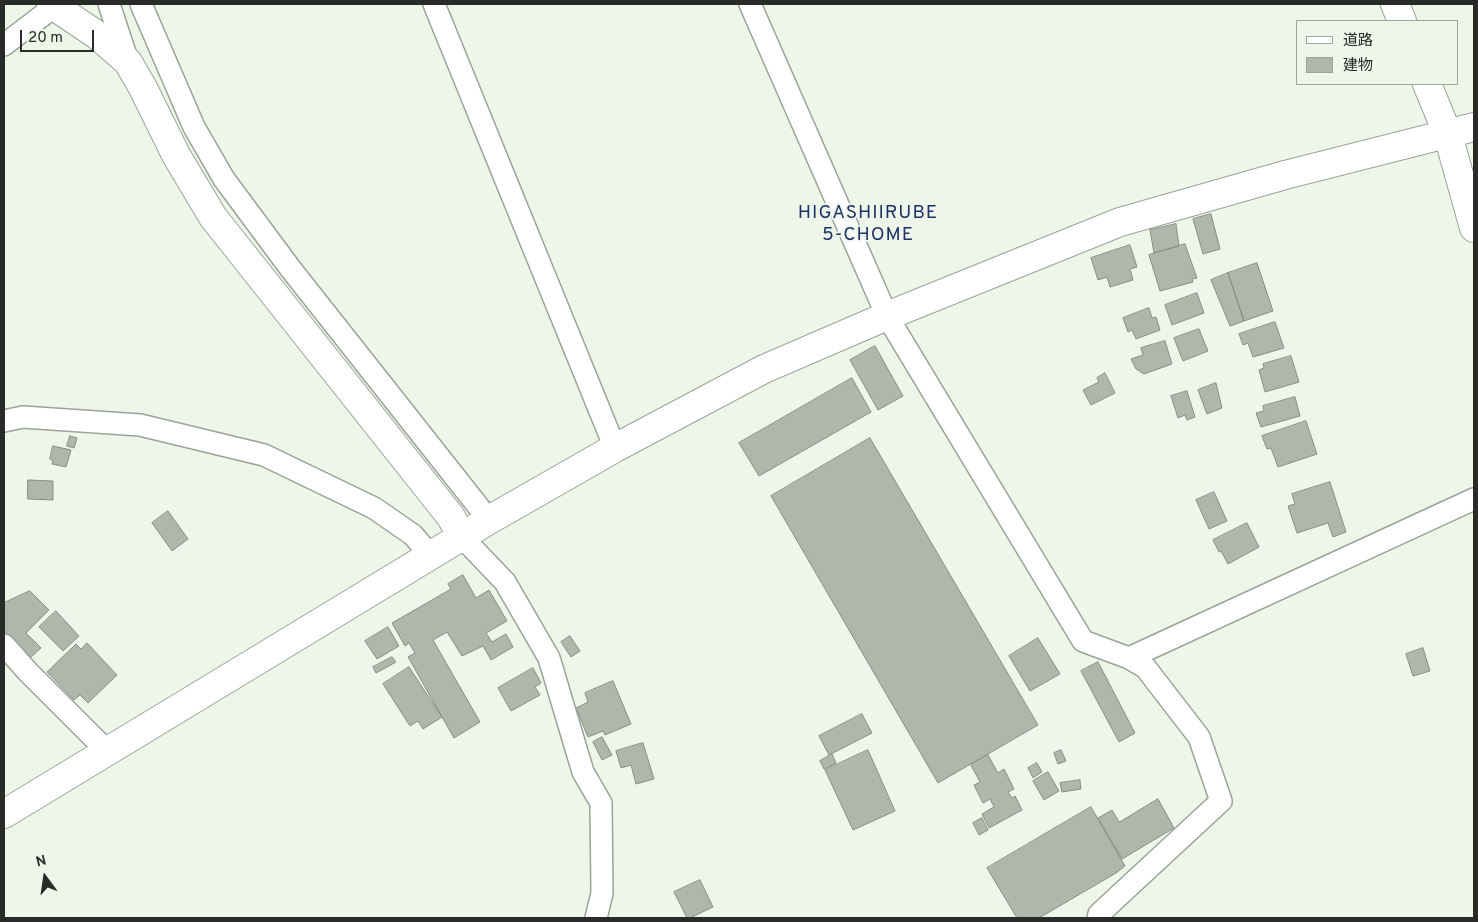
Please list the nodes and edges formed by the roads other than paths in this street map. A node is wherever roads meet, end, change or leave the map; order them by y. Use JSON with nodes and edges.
{"nodes":[{"id":1,"x":109,"y":4,"type":"edge"},
{"id":2,"x":140,"y":4,"type":"edge"},
{"id":3,"x":434,"y":4,"type":"edge"},
{"id":4,"x":750,"y":4,"type":"edge"},
{"id":5,"x":1395,"y":4,"type":"edge"},
{"id":6,"x":53,"y":5,"type":"edge"},
{"id":7,"x":1402,"y":20,"type":"edge"},
{"id":8,"x":4,"y":45,"type":"edge"},
{"id":9,"x":128,"y":62,"type":"junction"},
{"id":10,"x":1427,"y":85,"type":"edge"},
{"id":11,"x":1474,"y":128,"type":"edge"},
{"id":12,"x":1448,"y":135,"type":"junction"},
{"id":13,"x":1474,"y":228,"type":"edge"},
{"id":14,"x":887,"y":316,"type":"junction"},
{"id":15,"x":4,"y":421,"type":"edge"},
{"id":16,"x":615,"y":448,"type":"junction"},
{"id":17,"x":1474,"y":499,"type":"edge"},
{"id":18,"x":490,"y":520,"type":"junction"},
{"id":19,"x":462,"y":537,"type":"junction"},
{"id":20,"x":430,"y":555,"type":"junction"},
{"id":21,"x":4,"y":645,"type":"edge"},
{"id":22,"x":1129,"y":658,"type":"junction"},
{"id":23,"x":108,"y":751,"type":"junction"},
{"id":24,"x":4,"y":814,"type":"edge"},
{"id":25,"x":596,"y":918,"type":"edge"},
{"id":26,"x":1098,"y":918,"type":"edge"}],
"edges":[{"from":1,"to":9,"type":"street"},
{"from":2,"to":18,"type":"street"},
{"from":3,"to":16,"type":"street"},
{"from":4,"to":14,"type":"street"},
{"from":5,"to":7,"type":"street"},
{"from":6,"to":8,"type":"street"},
{"from":6,"to":9,"type":"street"},
{"from":9,"to":19,"type":"street"},
{"from":10,"to":12,"type":"street"},
{"from":11,"to":12,"type":"street"},
{"from":12,"to":13,"type":"street"},
{"from":12,"to":14,"type":"street"},
{"from":14,"to":16,"type":"street"},
{"from":14,"to":22,"type":"street"},
{"from":15,"to":20,"type":"street"},
{"from":16,"to":18,"type":"street"},
{"from":17,"to":22,"type":"street"},
{"from":18,"to":19,"type":"street"},
{"from":19,"to":20,"type":"street"},
{"from":19,"to":25,"type":"street"},
{"from":20,"to":23,"type":"street"},
{"from":21,"to":23,"type":"street"},
{"from":22,"to":26,"type":"street"},
{"from":23,"to":24,"type":"street"}]}
